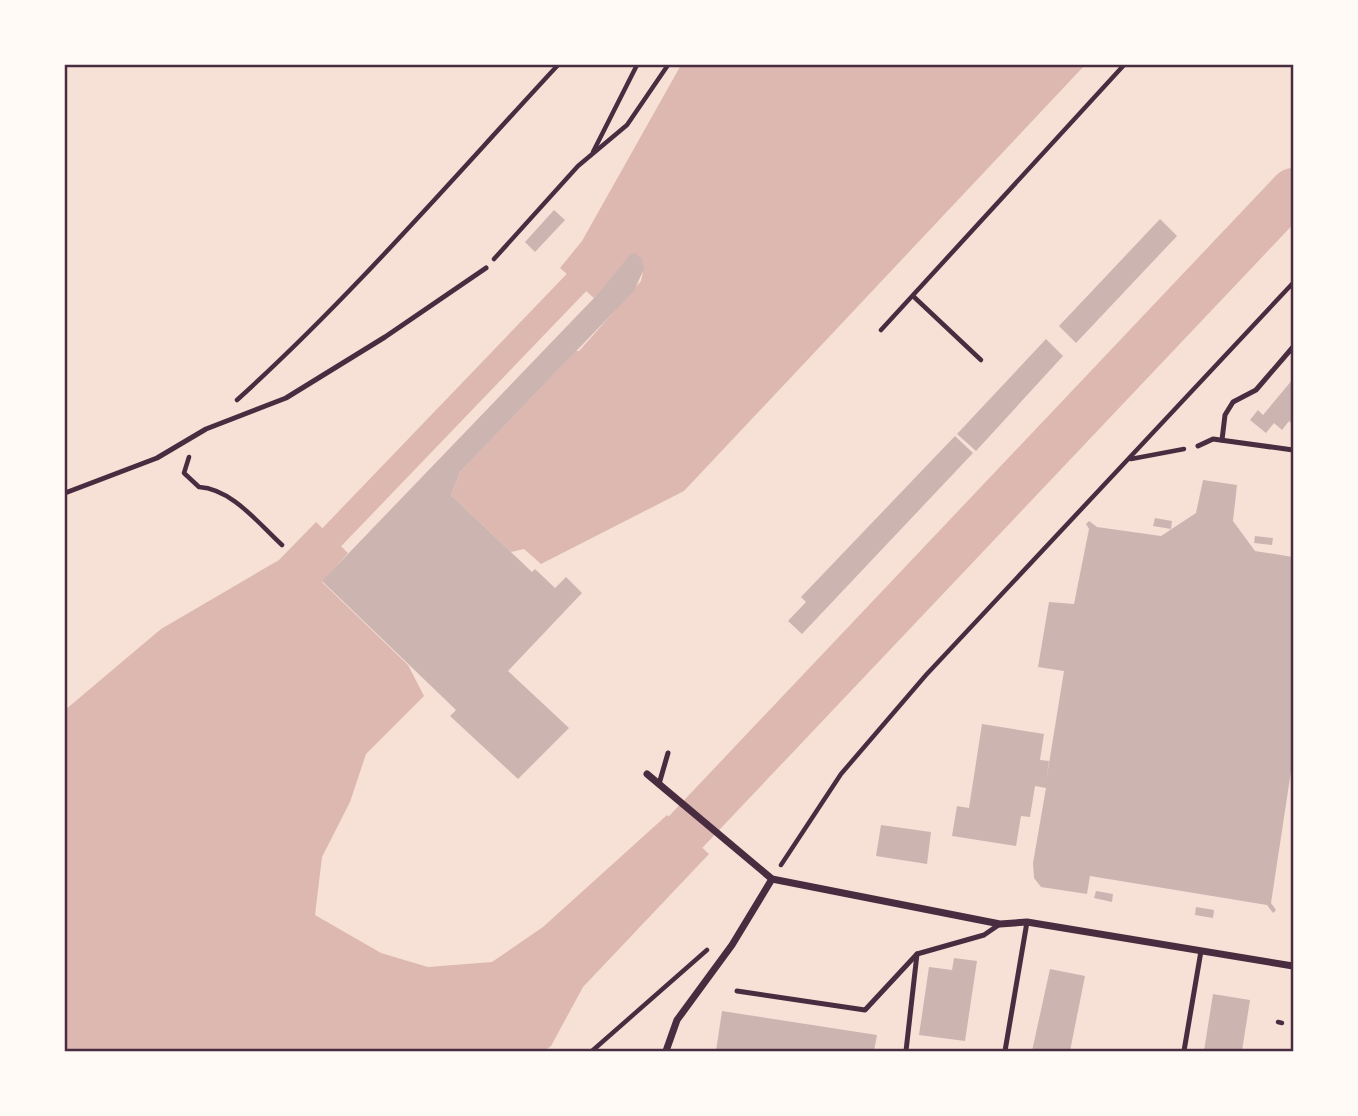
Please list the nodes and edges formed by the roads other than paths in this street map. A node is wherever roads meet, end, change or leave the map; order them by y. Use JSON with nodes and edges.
{"nodes":[{"id":1,"x":486,"y":268,"type":"road end"},
{"id":2,"x":1293,"y":346,"type":"edge"},
{"id":3,"x":1222,"y":440,"type":"junction"},
{"id":4,"x":1198,"y":446,"type":"road end"},
{"id":5,"x":1293,"y":450,"type":"edge"},
{"id":6,"x":65,"y":493,"type":"edge"},
{"id":7,"x":668,"y":753,"type":"dead end"},
{"id":8,"x":647,"y":774,"type":"dead end"},
{"id":9,"x":659,"y":785,"type":"junction"},
{"id":10,"x":772,"y":878,"type":"junction"},
{"id":11,"x":1027,"y":922,"type":"junction"},
{"id":12,"x":1000,"y":924,"type":"junction"},
{"id":13,"x":1201,"y":951,"type":"junction"},
{"id":14,"x":917,"y":954,"type":"junction"},
{"id":15,"x":1293,"y":966,"type":"edge"},
{"id":16,"x":737,"y":991,"type":"dead end"},
{"id":17,"x":666,"y":1051,"type":"edge"},
{"id":18,"x":905,"y":1051,"type":"edge"},
{"id":19,"x":1004,"y":1051,"type":"edge"},
{"id":20,"x":1184,"y":1051,"type":"edge"}],
"edges":[{"from":1,"to":6,"type":"lane"},
{"from":2,"to":3,"type":"lane"},
{"from":3,"to":4,"type":"lane"},
{"from":3,"to":5,"type":"lane"},
{"from":7,"to":9,"type":"lane"},
{"from":8,"to":9,"type":"street"},
{"from":9,"to":10,"type":"street"},
{"from":10,"to":12,"type":"street"},
{"from":10,"to":17,"type":"street"},
{"from":11,"to":12,"type":"street"},
{"from":11,"to":13,"type":"street"},
{"from":11,"to":19,"type":"lane"},
{"from":12,"to":14,"type":"lane"},
{"from":13,"to":15,"type":"street"},
{"from":13,"to":20,"type":"lane"},
{"from":14,"to":16,"type":"lane"},
{"from":14,"to":18,"type":"lane"}]}
